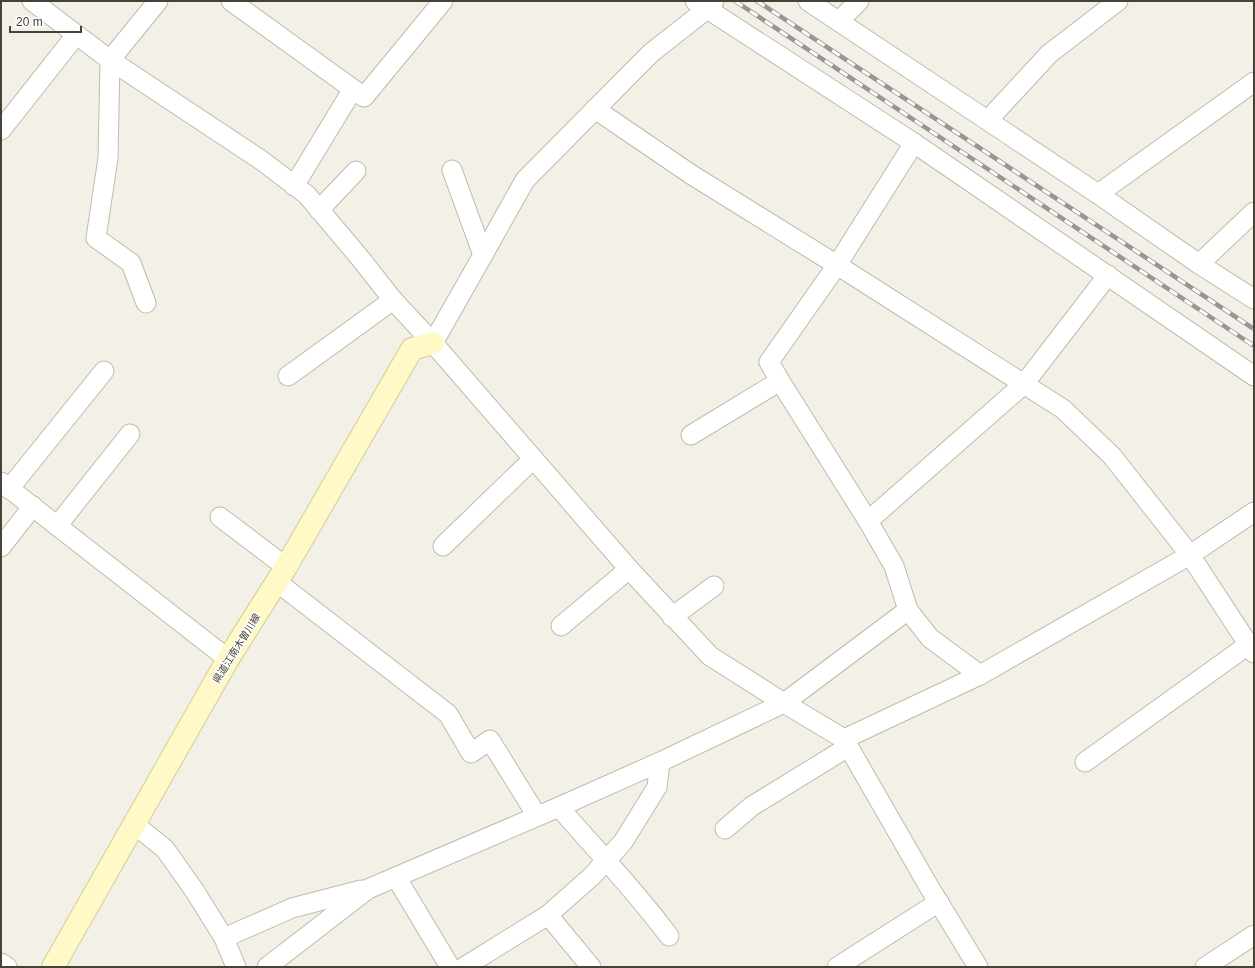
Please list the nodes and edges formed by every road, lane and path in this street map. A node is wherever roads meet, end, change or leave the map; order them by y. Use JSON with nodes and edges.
{"nodes":[{"id":1,"x":32,"y":1,"type":"edge"},
{"id":2,"x":158,"y":1,"type":"edge"},
{"id":3,"x":231,"y":1,"type":"edge"},
{"id":4,"x":443,"y":1,"type":"edge"},
{"id":5,"x":808,"y":1,"type":"edge"},
{"id":6,"x":859,"y":1,"type":"edge"},
{"id":7,"x":1118,"y":1,"type":"edge"},
{"id":8,"x":705,"y":4,"type":"edge"},
{"id":9,"x":839,"y":21,"type":"junction"},
{"id":10,"x":76,"y":35,"type":"junction"},
{"id":11,"x":110,"y":60,"type":"junction"},
{"id":12,"x":1254,"y":82,"type":"edge"},
{"id":13,"x":353,"y":89,"type":"junction"},
{"id":14,"x":595,"y":109,"type":"junction"},
{"id":15,"x":988,"y":120,"type":"junction"},
{"id":16,"x":1,"y":130,"type":"edge"},
{"id":17,"x":914,"y":143,"type":"junction"},
{"id":18,"x":452,"y":170,"type":"dead end"},
{"id":19,"x":356,"y":171,"type":"dead end"},
{"id":20,"x":294,"y":186,"type":"junction"},
{"id":21,"x":1098,"y":194,"type":"junction"},
{"id":22,"x":319,"y":210,"type":"junction"},
{"id":23,"x":1254,"y":212,"type":"edge"},
{"id":24,"x":483,"y":255,"type":"junction"},
{"id":25,"x":1199,"y":264,"type":"junction"},
{"id":26,"x":838,"y":265,"type":"junction"},
{"id":27,"x":1108,"y":275,"type":"junction"},
{"id":28,"x":1254,"y":299,"type":"edge"},
{"id":29,"x":393,"y":300,"type":"junction"},
{"id":30,"x":146,"y":303,"type":"dead end"},
{"id":31,"x":433,"y":343,"type":"junction"},
{"id":32,"x":104,"y":371,"type":"dead end"},
{"id":33,"x":288,"y":376,"type":"dead end"},
{"id":34,"x":1254,"y":376,"type":"edge"},
{"id":35,"x":780,"y":381,"type":"junction"},
{"id":36,"x":1024,"y":384,"type":"junction"},
{"id":37,"x":130,"y":434,"type":"dead end"},
{"id":38,"x":692,"y":435,"type":"dead end"},
{"id":39,"x":533,"y":459,"type":"junction"},
{"id":40,"x":5,"y":486,"type":"edge"},
{"id":41,"x":33,"y":506,"type":"junction"},
{"id":42,"x":1254,"y":512,"type":"edge"},
{"id":43,"x":220,"y":517,"type":"dead end"},
{"id":44,"x":868,"y":521,"type":"junction"},
{"id":45,"x":57,"y":526,"type":"junction"},
{"id":46,"x":443,"y":546,"type":"dead end"},
{"id":47,"x":1,"y":547,"type":"edge"},
{"id":48,"x":1190,"y":555,"type":"junction"},
{"id":49,"x":629,"y":569,"type":"junction"},
{"id":50,"x":282,"y":574,"type":"junction"},
{"id":51,"x":714,"y":586,"type":"dead end"},
{"id":52,"x":908,"y":610,"type":"junction"},
{"id":53,"x":672,"y":617,"type":"junction"},
{"id":54,"x":561,"y":626,"type":"dead end"},
{"id":55,"x":1251,"y":649,"type":"edge"},
{"id":56,"x":228,"y":660,"type":"junction"},
{"id":57,"x":980,"y":676,"type":"junction"},
{"id":58,"x":784,"y":703,"type":"junction"},
{"id":59,"x":846,"y":743,"type":"junction"},
{"id":60,"x":660,"y":762,"type":"junction"},
{"id":61,"x":1085,"y":762,"type":"dead end"},
{"id":62,"x":559,"y":807,"type":"junction"},
{"id":63,"x":537,"y":816,"type":"junction"},
{"id":64,"x":134,"y":824,"type":"junction"},
{"id":65,"x":725,"y":829,"type":"dead end"},
{"id":66,"x":606,"y":862,"type":"junction"},
{"id":67,"x":396,"y":877,"type":"junction"},
{"id":68,"x":368,"y":889,"type":"junction"},
{"id":69,"x":939,"y":902,"type":"junction"},
{"id":70,"x":548,"y":915,"type":"junction"},
{"id":71,"x":1254,"y":935,"type":"edge"},
{"id":72,"x":669,"y":936,"type":"dead end"},
{"id":73,"x":224,"y":938,"type":"junction"},
{"id":74,"x":1227,"y":962,"type":"edge"},
{"id":75,"x":1,"y":963,"type":"edge"},
{"id":76,"x":470,"y":966,"type":"edge"},
{"id":77,"x":7,"y":967,"type":"edge"},
{"id":78,"x":52,"y":967,"type":"edge"},
{"id":79,"x":236,"y":967,"type":"edge"},
{"id":80,"x":267,"y":967,"type":"edge"},
{"id":81,"x":450,"y":967,"type":"edge"},
{"id":82,"x":591,"y":967,"type":"edge"},
{"id":83,"x":837,"y":967,"type":"edge"},
{"id":84,"x":978,"y":967,"type":"edge"},
{"id":85,"x":1205,"y":967,"type":"edge"}],
"edges":[{"from":1,"to":10,"type":"street"},
{"from":2,"to":11,"type":"street"},
{"from":3,"to":13,"type":"street"},
{"from":4,"to":13,"type":"street"},
{"from":5,"to":9,"type":"street"},
{"from":6,"to":9,"type":"street"},
{"from":7,"to":15,"type":"street"},
{"from":8,"to":14,"type":"street"},
{"from":8,"to":17,"type":"street"},
{"from":9,"to":15,"type":"street"},
{"from":10,"to":11,"type":"street"},
{"from":10,"to":16,"type":"street"},
{"from":11,"to":20,"type":"street"},
{"from":11,"to":30,"type":"street"},
{"from":12,"to":21,"type":"street"},
{"from":13,"to":20,"type":"street"},
{"from":14,"to":24,"type":"street"},
{"from":14,"to":26,"type":"street"},
{"from":15,"to":21,"type":"street"},
{"from":17,"to":26,"type":"street"},
{"from":17,"to":27,"type":"street"},
{"from":18,"to":24,"type":"street"},
{"from":19,"to":22,"type":"street"},
{"from":20,"to":22,"type":"street"},
{"from":21,"to":25,"type":"street"},
{"from":22,"to":29,"type":"street"},
{"from":23,"to":25,"type":"street"},
{"from":24,"to":31,"type":"street"},
{"from":25,"to":28,"type":"street"},
{"from":26,"to":35,"type":"street"},
{"from":26,"to":36,"type":"street"},
{"from":27,"to":34,"type":"street"},
{"from":27,"to":36,"type":"street"},
{"from":29,"to":31,"type":"street"},
{"from":29,"to":33,"type":"street"},
{"from":31,"to":39,"type":"street"},
{"from":31,"to":50,"type":"main road","name":"県道江南木曽川線"},
{"from":32,"to":40,"type":"street"},
{"from":35,"to":38,"type":"street"},
{"from":35,"to":44,"type":"street"},
{"from":36,"to":44,"type":"street"},
{"from":36,"to":48,"type":"street"},
{"from":37,"to":45,"type":"street"},
{"from":39,"to":46,"type":"street"},
{"from":39,"to":49,"type":"street"},
{"from":40,"to":41,"type":"street"},
{"from":41,"to":45,"type":"street"},
{"from":41,"to":47,"type":"street"},
{"from":42,"to":48,"type":"street"},
{"from":43,"to":50,"type":"street"},
{"from":44,"to":52,"type":"street"},
{"from":45,"to":56,"type":"street"},
{"from":48,"to":55,"type":"street"},
{"from":48,"to":57,"type":"street"},
{"from":49,"to":53,"type":"street"},
{"from":49,"to":54,"type":"street"},
{"from":50,"to":56,"type":"main road","name":"県道江南木曽川線"},
{"from":50,"to":63,"type":"street"},
{"from":51,"to":53,"type":"street"},
{"from":52,"to":57,"type":"street"},
{"from":52,"to":58,"type":"street"},
{"from":53,"to":58,"type":"street"},
{"from":55,"to":61,"type":"street"},
{"from":56,"to":64,"type":"main road","name":"県道江南木曽川線"},
{"from":57,"to":59,"type":"street"},
{"from":58,"to":59,"type":"street"},
{"from":58,"to":60,"type":"street"},
{"from":59,"to":65,"type":"street"},
{"from":59,"to":69,"type":"street"},
{"from":60,"to":62,"type":"street"},
{"from":60,"to":66,"type":"street"},
{"from":62,"to":63,"type":"street"},
{"from":62,"to":66,"type":"street"},
{"from":63,"to":67,"type":"street"},
{"from":64,"to":73,"type":"street"},
{"from":64,"to":78,"type":"main road","name":"県道江南木曽川線"},
{"from":66,"to":70,"type":"street"},
{"from":66,"to":72,"type":"street"},
{"from":67,"to":68,"type":"street"},
{"from":67,"to":81,"type":"street"},
{"from":68,"to":73,"type":"street"},
{"from":68,"to":80,"type":"street"},
{"from":69,"to":83,"type":"street"},
{"from":69,"to":84,"type":"street"},
{"from":70,"to":76,"type":"street"},
{"from":70,"to":82,"type":"street"},
{"from":71,"to":74,"type":"street"},
{"from":73,"to":79,"type":"street"},
{"from":74,"to":85,"type":"street"},
{"from":75,"to":77,"type":"street"}]}
